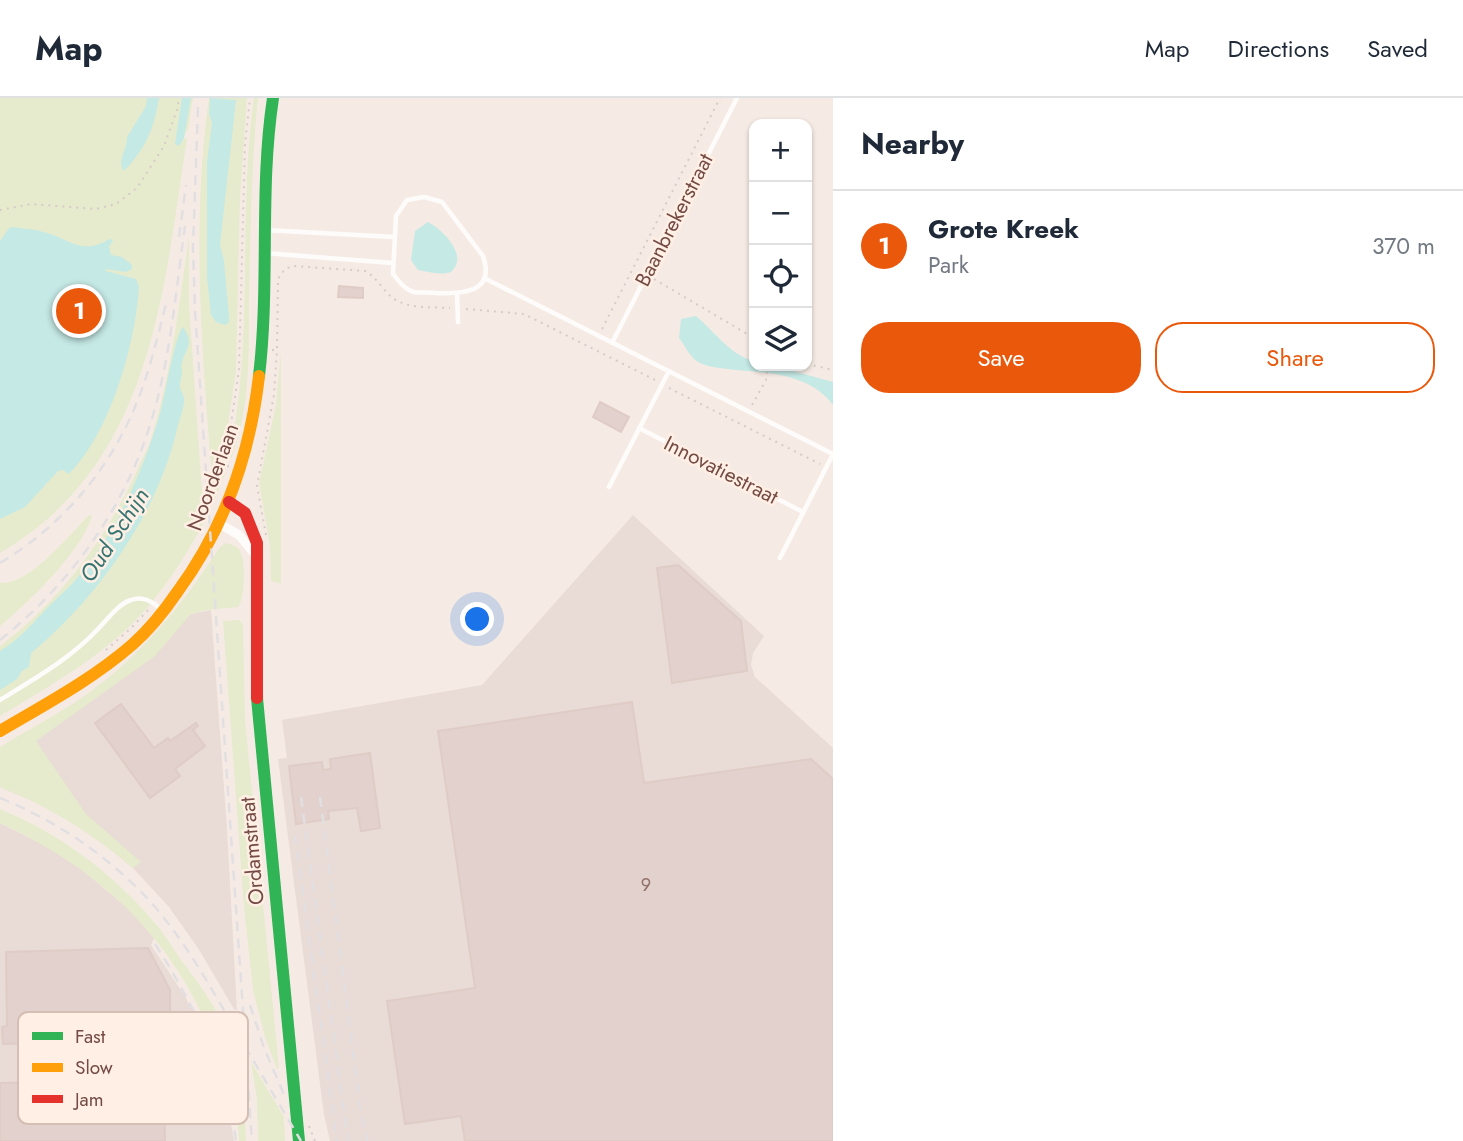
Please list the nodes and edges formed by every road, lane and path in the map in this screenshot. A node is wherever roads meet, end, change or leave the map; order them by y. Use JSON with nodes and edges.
{"nodes":[{"id":1,"x":179,"y":98,"type":"edge"},
{"id":2,"x":250,"y":98,"type":"edge"},
{"id":3,"x":273,"y":98,"type":"edge"},
{"id":4,"x":720,"y":98,"type":"edge"},
{"id":5,"x":737,"y":98,"type":"edge"},
{"id":6,"x":693,"y":152,"type":"junction"},
{"id":7,"x":706,"y":158,"type":"junction"},
{"id":8,"x":0,"y":210,"type":"edge"},
{"id":9,"x":264,"y":230,"type":"junction"},
{"id":10,"x":394,"y":237,"type":"junction"},
{"id":11,"x":264,"y":253,"type":"junction"},
{"id":12,"x":392,"y":263,"type":"junction"},
{"id":13,"x":647,"y":275,"type":"junction"},
{"id":14,"x":484,"y":278,"type":"junction"},
{"id":15,"x":457,"y":294,"type":"junction"},
{"id":16,"x":456,"y":309,"type":"junction"},
{"id":17,"x":458,"y":322,"type":"dead end"},
{"id":18,"x":749,"y":335,"type":"edge"},
{"id":19,"x":598,"y":336,"type":"junction"},
{"id":20,"x":612,"y":343,"type":"junction"},
{"id":21,"x":262,"y":349,"type":"junction"},
{"id":22,"x":592,"y":349,"type":"junction"},
{"id":23,"x":277,"y":350,"type":"junction"},
{"id":24,"x":812,"y":365,"type":"edge"},
{"id":25,"x":833,"y":370,"type":"edge"},
{"id":26,"x":669,"y":371,"type":"junction"},
{"id":27,"x":767,"y":371,"type":"edge"},
{"id":28,"x":662,"y":384,"type":"junction"},
{"id":29,"x":748,"y":412,"type":"junction"},
{"id":30,"x":639,"y":428,"type":"junction"},
{"id":31,"x":833,"y":454,"type":"edge"},
{"id":32,"x":826,"y":467,"type":"junction"},
{"id":33,"x":229,"y":471,"type":"dead end"},
{"id":34,"x":609,"y":487,"type":"dead end"},
{"id":35,"x":229,"y":502,"type":"junction"},
{"id":36,"x":803,"y":512,"type":"junction"},
{"id":37,"x":220,"y":524,"type":"junction"},
{"id":38,"x":267,"y":542,"type":"dead end"},
{"id":39,"x":257,"y":557,"type":"junction"},
{"id":40,"x":780,"y":558,"type":"dead end"},
{"id":41,"x":158,"y":607,"type":"junction"},
{"id":42,"x":103,"y":653,"type":"dead end"},
{"id":43,"x":0,"y":700,"type":"edge"},
{"id":44,"x":0,"y":731,"type":"edge"},
{"id":45,"x":307,"y":1120,"type":"dead end"},
{"id":46,"x":299,"y":1141,"type":"edge"},
{"id":47,"x":315,"y":1141,"type":"edge"}],
"edges":[{"from":1,"to":8,"type":"path"},
{"from":2,"to":33,"type":"path"},
{"from":3,"to":9,"type":"main road","name":"Noorderlaan"},
{"from":4,"to":6,"type":"path"},
{"from":5,"to":7,"type":"lane","name":"Baanbrekerstraat"},
{"from":6,"to":7,"type":"path"},
{"from":6,"to":19,"type":"path"},
{"from":7,"to":13,"type":"lane","name":"Baanbrekerstraat"},
{"from":9,"to":10,"type":"lane"},
{"from":9,"to":11,"type":"main road","name":"Noorderlaan"},
{"from":10,"to":12,"type":"lane"},
{"from":10,"to":14,"type":"lane"},
{"from":11,"to":12,"type":"lane"},
{"from":11,"to":21,"type":"main road","name":"Noorderlaan"},
{"from":12,"to":15,"type":"lane"},
{"from":13,"to":18,"type":"path"},
{"from":13,"to":20,"type":"lane","name":"Baanbrekerstraat"},
{"from":14,"to":15,"type":"lane"},
{"from":14,"to":19,"type":"lane"},
{"from":15,"to":16,"type":"lane"},
{"from":16,"to":17,"type":"lane"},
{"from":16,"to":22,"type":"path"},
{"from":16,"to":23,"type":"path"},
{"from":19,"to":20,"type":"lane"},
{"from":19,"to":22,"type":"path"},
{"from":20,"to":26,"type":"lane"},
{"from":21,"to":23,"type":"path"},
{"from":21,"to":35,"type":"main road","name":"Noorderlaan"},
{"from":22,"to":28,"type":"path"},
{"from":23,"to":38,"type":"path"},
{"from":24,"to":25,"type":"path"},
{"from":26,"to":28,"type":"lane","name":"Innovatiestraat"},
{"from":26,"to":29,"type":"lane"},
{"from":27,"to":29,"type":"path"},
{"from":28,"to":30,"type":"lane","name":"Innovatiestraat"},
{"from":28,"to":32,"type":"path"},
{"from":29,"to":31,"type":"lane"},
{"from":30,"to":34,"type":"lane","name":"Innovatiestraat"},
{"from":30,"to":36,"type":"lane","name":"Innovatiestraat"},
{"from":31,"to":32,"type":"lane","name":"Innovatiestraat"},
{"from":32,"to":36,"type":"lane","name":"Innovatiestraat"},
{"from":35,"to":37,"type":"main road","name":"Noorderlaan"},
{"from":35,"to":39,"type":"main road","name":"Ordamstraat"},
{"from":36,"to":40,"type":"lane","name":"Innovatiestraat"},
{"from":37,"to":39,"type":"street"},
{"from":37,"to":41,"type":"main road","name":"Noorderlaan"},
{"from":39,"to":46,"type":"main road","name":"Ordamstraat"},
{"from":41,"to":42,"type":"path"},
{"from":41,"to":43,"type":"lane"},
{"from":41,"to":44,"type":"main road","name":"Noorderlaan"},
{"from":45,"to":47,"type":"path"}]}
